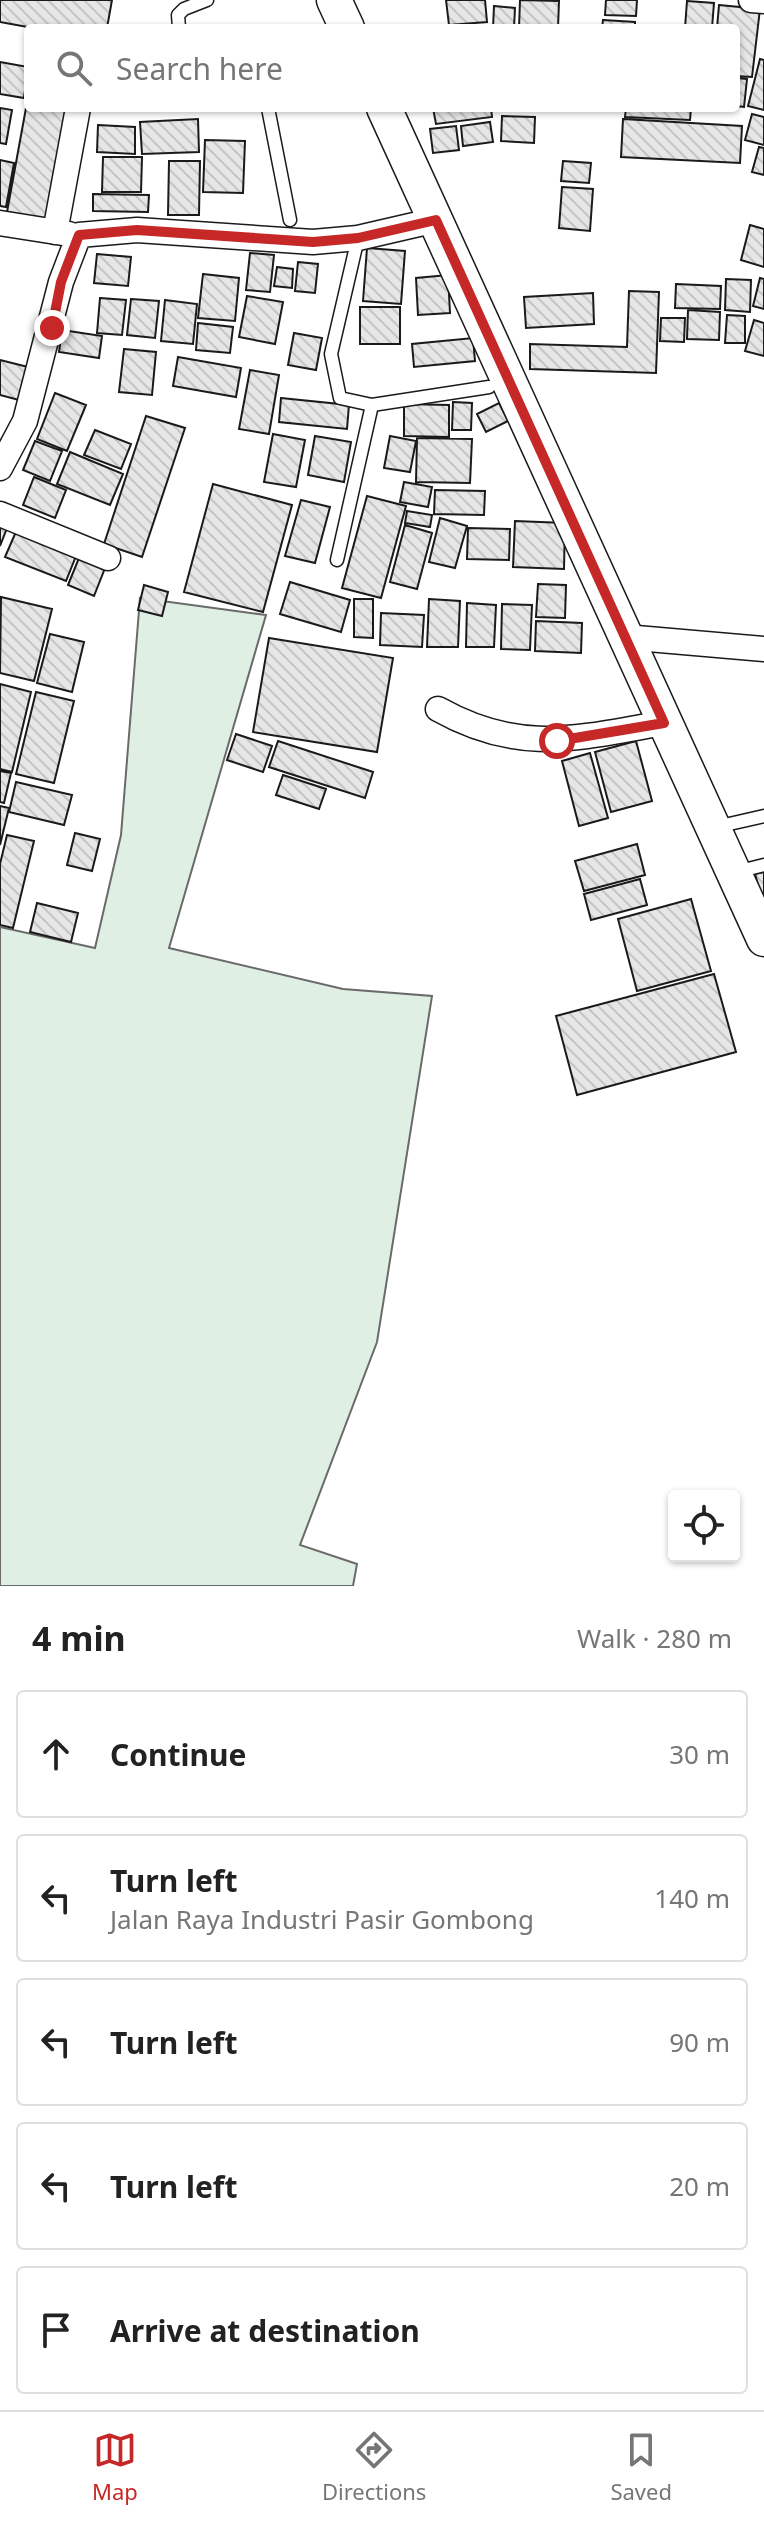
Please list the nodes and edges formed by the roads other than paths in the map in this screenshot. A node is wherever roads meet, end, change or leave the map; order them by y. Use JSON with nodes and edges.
{"nodes":[{"id":1,"x":207,"y":0,"type":"edge"},
{"id":2,"x":334,"y":0,"type":"edge"},
{"id":3,"x":751,"y":0,"type":"edge"},
{"id":4,"x":764,"y":1,"type":"edge"},
{"id":5,"x":179,"y":24,"type":"edge"},
{"id":6,"x":345,"y":24,"type":"edge"},
{"id":7,"x":78,"y":112,"type":"edge"},
{"id":8,"x":269,"y":112,"type":"edge"},
{"id":9,"x":386,"y":112,"type":"edge"},
{"id":10,"x":290,"y":220,"type":"dead end"},
{"id":11,"x":436,"y":220,"type":"junction"},
{"id":12,"x":0,"y":223,"type":"edge"},
{"id":13,"x":67,"y":233,"type":"junction"},
{"id":14,"x":358,"y":238,"type":"junction"},
{"id":15,"x":489,"y":387,"type":"dead end"},
{"id":16,"x":372,"y":405,"type":"junction"},
{"id":17,"x":0,"y":468,"type":"edge"},
{"id":18,"x":0,"y":514,"type":"edge"},
{"id":19,"x":108,"y":558,"type":"dead end"},
{"id":20,"x":337,"y":560,"type":"dead end"},
{"id":21,"x":625,"y":637,"type":"junction"},
{"id":22,"x":764,"y":649,"type":"edge"},
{"id":23,"x":438,"y":709,"type":"dead end"},
{"id":24,"x":664,"y":723,"type":"junction"},
{"id":25,"x":764,"y":816,"type":"edge"},
{"id":26,"x":710,"y":828,"type":"junction"},
{"id":27,"x":748,"y":869,"type":"edge"},
{"id":28,"x":764,"y":939,"type":"edge"}],
"edges":[{"from":1,"to":5,"type":"lane"},
{"from":2,"to":6,"type":"main road"},
{"from":3,"to":4,"type":"street"},
{"from":7,"to":13,"type":"street"},
{"from":8,"to":10,"type":"lane"},
{"from":9,"to":11,"type":"main road"},
{"from":11,"to":14,"type":"street"},
{"from":11,"to":21,"type":"main road"},
{"from":12,"to":13,"type":"street"},
{"from":13,"to":14,"type":"street"},
{"from":13,"to":17,"type":"street"},
{"from":14,"to":16,"type":"lane"},
{"from":15,"to":16,"type":"lane"},
{"from":16,"to":20,"type":"lane"},
{"from":18,"to":19,"type":"street"},
{"from":21,"to":22,"type":"street"},
{"from":21,"to":24,"type":"main road"},
{"from":23,"to":24,"type":"street"},
{"from":24,"to":26,"type":"main road"},
{"from":25,"to":26,"type":"lane"},
{"from":26,"to":27,"type":"main road"},
{"from":27,"to":28,"type":"main road"}]}
